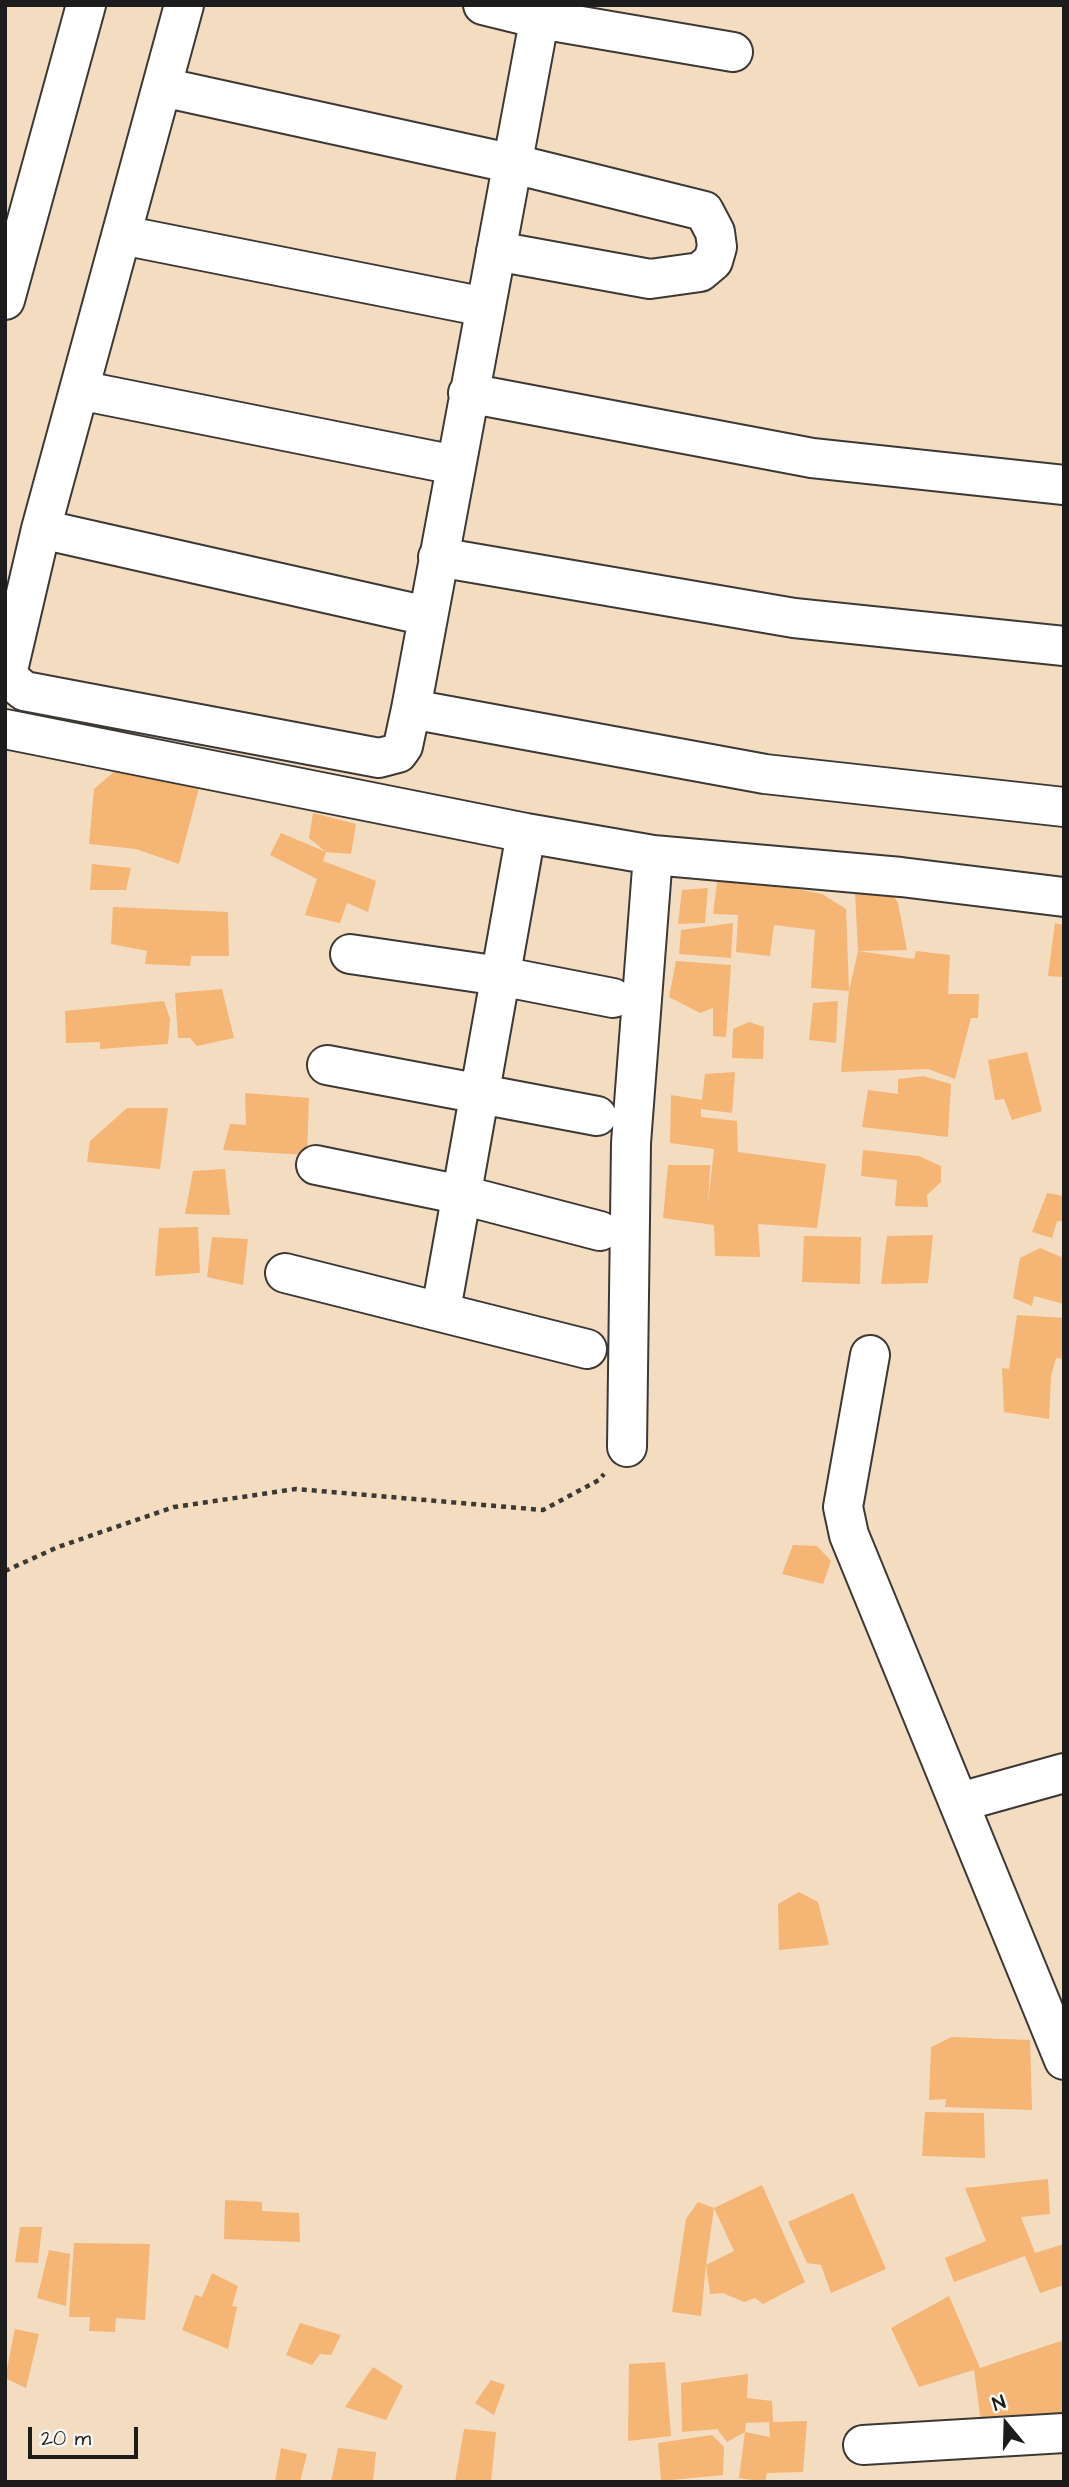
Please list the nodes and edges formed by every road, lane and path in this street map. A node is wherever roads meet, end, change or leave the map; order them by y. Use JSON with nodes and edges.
{"nodes":[{"id":1,"x":86,"y":5,"type":"edge"},
{"id":2,"x":184,"y":5,"type":"edge"},
{"id":3,"x":483,"y":5,"type":"edge"},
{"id":4,"x":541,"y":12,"type":"edge"},
{"id":5,"x":733,"y":52,"type":"dead end"},
{"id":6,"x":162,"y":87,"type":"junction"},
{"id":7,"x":514,"y":164,"type":"junction"},
{"id":8,"x":121,"y":235,"type":"junction"},
{"id":9,"x":496,"y":251,"type":"junction"},
{"id":10,"x":5,"y":300,"type":"edge"},
{"id":11,"x":485,"y":307,"type":"junction"},
{"id":12,"x":79,"y":390,"type":"junction"},
{"id":13,"x":468,"y":393,"type":"junction"},
{"id":14,"x":455,"y":466,"type":"junction"},
{"id":15,"x":1064,"y":485,"type":"edge"},
{"id":16,"x":41,"y":529,"type":"junction"},
{"id":17,"x":438,"y":557,"type":"junction"},
{"id":18,"x":427,"y":616,"type":"junction"},
{"id":19,"x":1064,"y":646,"type":"edge"},
{"id":20,"x":411,"y":709,"type":"junction"},
{"id":21,"x":5,"y":729,"type":"edge"},
{"id":22,"x":1064,"y":807,"type":"edge"},
{"id":23,"x":526,"y":833,"type":"junction"},
{"id":24,"x":653,"y":855,"type":"junction"},
{"id":25,"x":1064,"y":897,"type":"edge"},
{"id":26,"x":350,"y":954,"type":"dead end"},
{"id":27,"x":500,"y":976,"type":"junction"},
{"id":28,"x":613,"y":998,"type":"dead end"},
{"id":29,"x":327,"y":1065,"type":"dead end"},
{"id":30,"x":479,"y":1094,"type":"junction"},
{"id":31,"x":597,"y":1116,"type":"dead end"},
{"id":32,"x":316,"y":1165,"type":"dead end"},
{"id":33,"x":461,"y":1195,"type":"junction"},
{"id":34,"x":600,"y":1231,"type":"dead end"},
{"id":35,"x":285,"y":1273,"type":"dead end"},
{"id":36,"x":441,"y":1310,"type":"junction"},
{"id":37,"x":587,"y":1349,"type":"dead end"},
{"id":38,"x":870,"y":1355,"type":"dead end"},
{"id":39,"x":627,"y":1447,"type":"joint"},
{"id":40,"x":5,"y":1571,"type":"edge"},
{"id":41,"x":1064,"y":1773,"type":"edge"},
{"id":42,"x":960,"y":1802,"type":"junction"},
{"id":43,"x":1064,"y":2060,"type":"edge"},
{"id":44,"x":1064,"y":2433,"type":"edge"},
{"id":45,"x":863,"y":2445,"type":"dead end"}],
"edges":[{"from":1,"to":10,"type":"street"},
{"from":2,"to":6,"type":"street"},
{"from":3,"to":4,"type":"street"},
{"from":4,"to":5,"type":"street"},
{"from":4,"to":7,"type":"street"},
{"from":6,"to":7,"type":"street"},
{"from":6,"to":8,"type":"street"},
{"from":7,"to":9,"type":"street"},
{"from":7,"to":9,"type":"street"},
{"from":8,"to":11,"type":"street"},
{"from":8,"to":12,"type":"street"},
{"from":9,"to":11,"type":"street"},
{"from":11,"to":13,"type":"street"},
{"from":12,"to":14,"type":"street"},
{"from":12,"to":16,"type":"street"},
{"from":13,"to":14,"type":"street"},
{"from":13,"to":15,"type":"street"},
{"from":14,"to":17,"type":"street"},
{"from":16,"to":18,"type":"street"},
{"from":16,"to":20,"type":"street"},
{"from":17,"to":18,"type":"street"},
{"from":17,"to":19,"type":"street"},
{"from":18,"to":20,"type":"street"},
{"from":20,"to":22,"type":"street"},
{"from":21,"to":23,"type":"street"},
{"from":23,"to":24,"type":"street"},
{"from":23,"to":27,"type":"street"},
{"from":24,"to":25,"type":"street"},
{"from":24,"to":39,"type":"street"},
{"from":26,"to":27,"type":"street"},
{"from":27,"to":28,"type":"street"},
{"from":27,"to":30,"type":"street"},
{"from":29,"to":30,"type":"street"},
{"from":30,"to":31,"type":"street"},
{"from":30,"to":33,"type":"street"},
{"from":32,"to":33,"type":"street"},
{"from":33,"to":34,"type":"street"},
{"from":33,"to":36,"type":"street"},
{"from":35,"to":36,"type":"street"},
{"from":36,"to":37,"type":"street"},
{"from":38,"to":42,"type":"street"},
{"from":39,"to":40,"type":"path"},
{"from":41,"to":42,"type":"street"},
{"from":42,"to":43,"type":"street"},
{"from":44,"to":45,"type":"street"}]}
